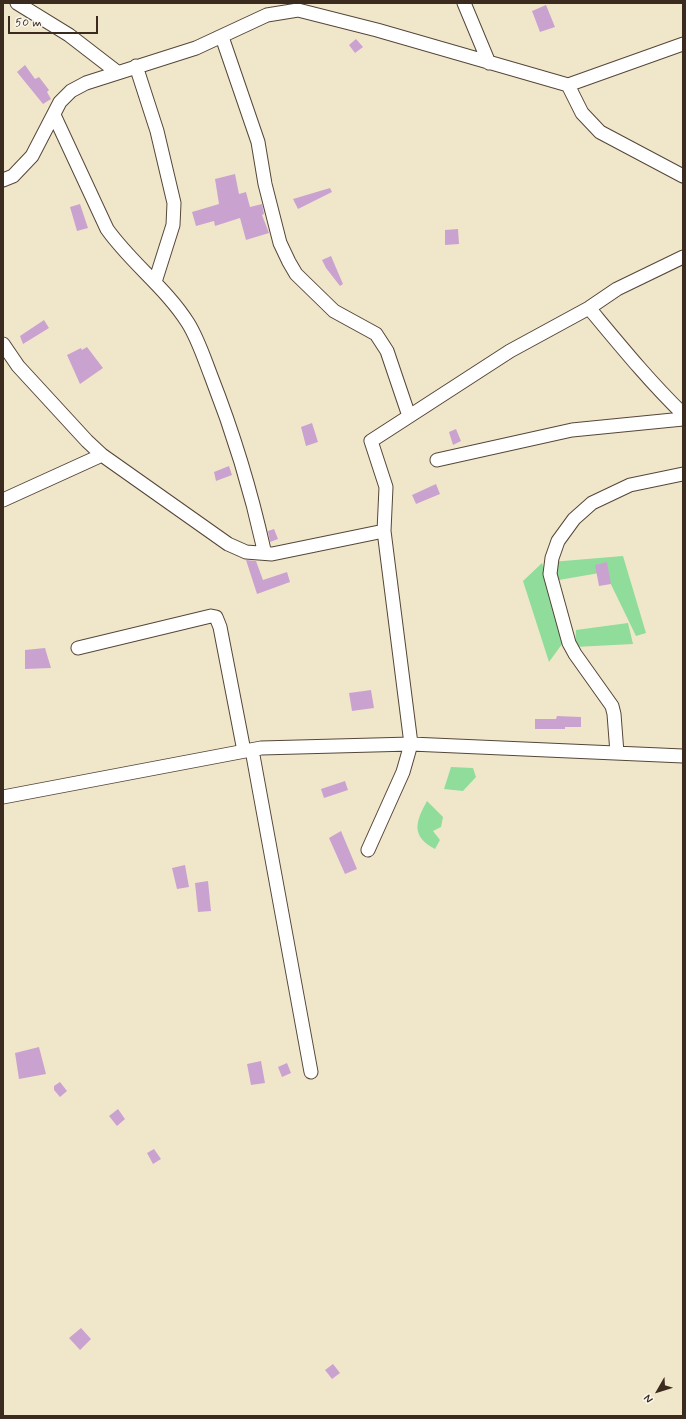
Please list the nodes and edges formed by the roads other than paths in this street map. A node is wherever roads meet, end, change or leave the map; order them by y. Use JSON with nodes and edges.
{"nodes":[{"id":1,"x":17,"y":3,"type":"edge"},
{"id":2,"x":464,"y":3,"type":"edge"},
{"id":3,"x":222,"y":37,"type":"junction"},
{"id":4,"x":683,"y":44,"type":"edge"},
{"id":5,"x":489,"y":63,"type":"junction"},
{"id":6,"x":136,"y":66,"type":"junction"},
{"id":7,"x":117,"y":72,"type":"junction"},
{"id":8,"x":568,"y":85,"type":"junction"},
{"id":9,"x":54,"y":115,"type":"junction"},
{"id":10,"x":683,"y":176,"type":"edge"},
{"id":11,"x":3,"y":180,"type":"edge"},
{"id":12,"x":683,"y":257,"type":"edge"},
{"id":13,"x":155,"y":282,"type":"junction"},
{"id":14,"x":589,"y":308,"type":"junction"},
{"id":15,"x":3,"y":344,"type":"edge"},
{"id":16,"x":683,"y":414,"type":"edge"},
{"id":17,"x":409,"y":416,"type":"junction"},
{"id":18,"x":683,"y":418,"type":"edge"},
{"id":19,"x":102,"y":455,"type":"junction"},
{"id":20,"x":437,"y":460,"type":"dead end"},
{"id":21,"x":683,"y":474,"type":"edge"},
{"id":22,"x":3,"y":500,"type":"edge"},
{"id":23,"x":384,"y":531,"type":"junction"},
{"id":24,"x":267,"y":553,"type":"junction"},
{"id":25,"x":78,"y":648,"type":"dead end"},
{"id":26,"x":410,"y":744,"type":"junction"},
{"id":27,"x":248,"y":750,"type":"junction"},
{"id":28,"x":617,"y":753,"type":"junction"},
{"id":29,"x":683,"y":756,"type":"edge"},
{"id":30,"x":3,"y":797,"type":"edge"},
{"id":31,"x":368,"y":850,"type":"dead end"},
{"id":32,"x":311,"y":1072,"type":"dead end"}],
"edges":[{"from":1,"to":7,"type":"street"},
{"from":2,"to":5,"type":"street"},
{"from":3,"to":5,"type":"street"},
{"from":3,"to":6,"type":"street"},
{"from":3,"to":17,"type":"street"},
{"from":4,"to":8,"type":"street"},
{"from":5,"to":8,"type":"street"},
{"from":6,"to":7,"type":"street"},
{"from":6,"to":13,"type":"street"},
{"from":7,"to":9,"type":"street"},
{"from":8,"to":10,"type":"street"},
{"from":9,"to":11,"type":"street"},
{"from":9,"to":13,"type":"street"},
{"from":12,"to":14,"type":"street"},
{"from":13,"to":24,"type":"street"},
{"from":14,"to":16,"type":"street"},
{"from":14,"to":17,"type":"street"},
{"from":15,"to":19,"type":"street"},
{"from":17,"to":23,"type":"street"},
{"from":18,"to":20,"type":"street"},
{"from":19,"to":22,"type":"street"},
{"from":19,"to":24,"type":"street"},
{"from":21,"to":28,"type":"street"},
{"from":23,"to":24,"type":"street"},
{"from":23,"to":26,"type":"street"},
{"from":25,"to":27,"type":"street"},
{"from":26,"to":27,"type":"street"},
{"from":26,"to":28,"type":"street"},
{"from":26,"to":31,"type":"street"},
{"from":27,"to":30,"type":"street"},
{"from":27,"to":32,"type":"street"},
{"from":28,"to":29,"type":"street"}]}
